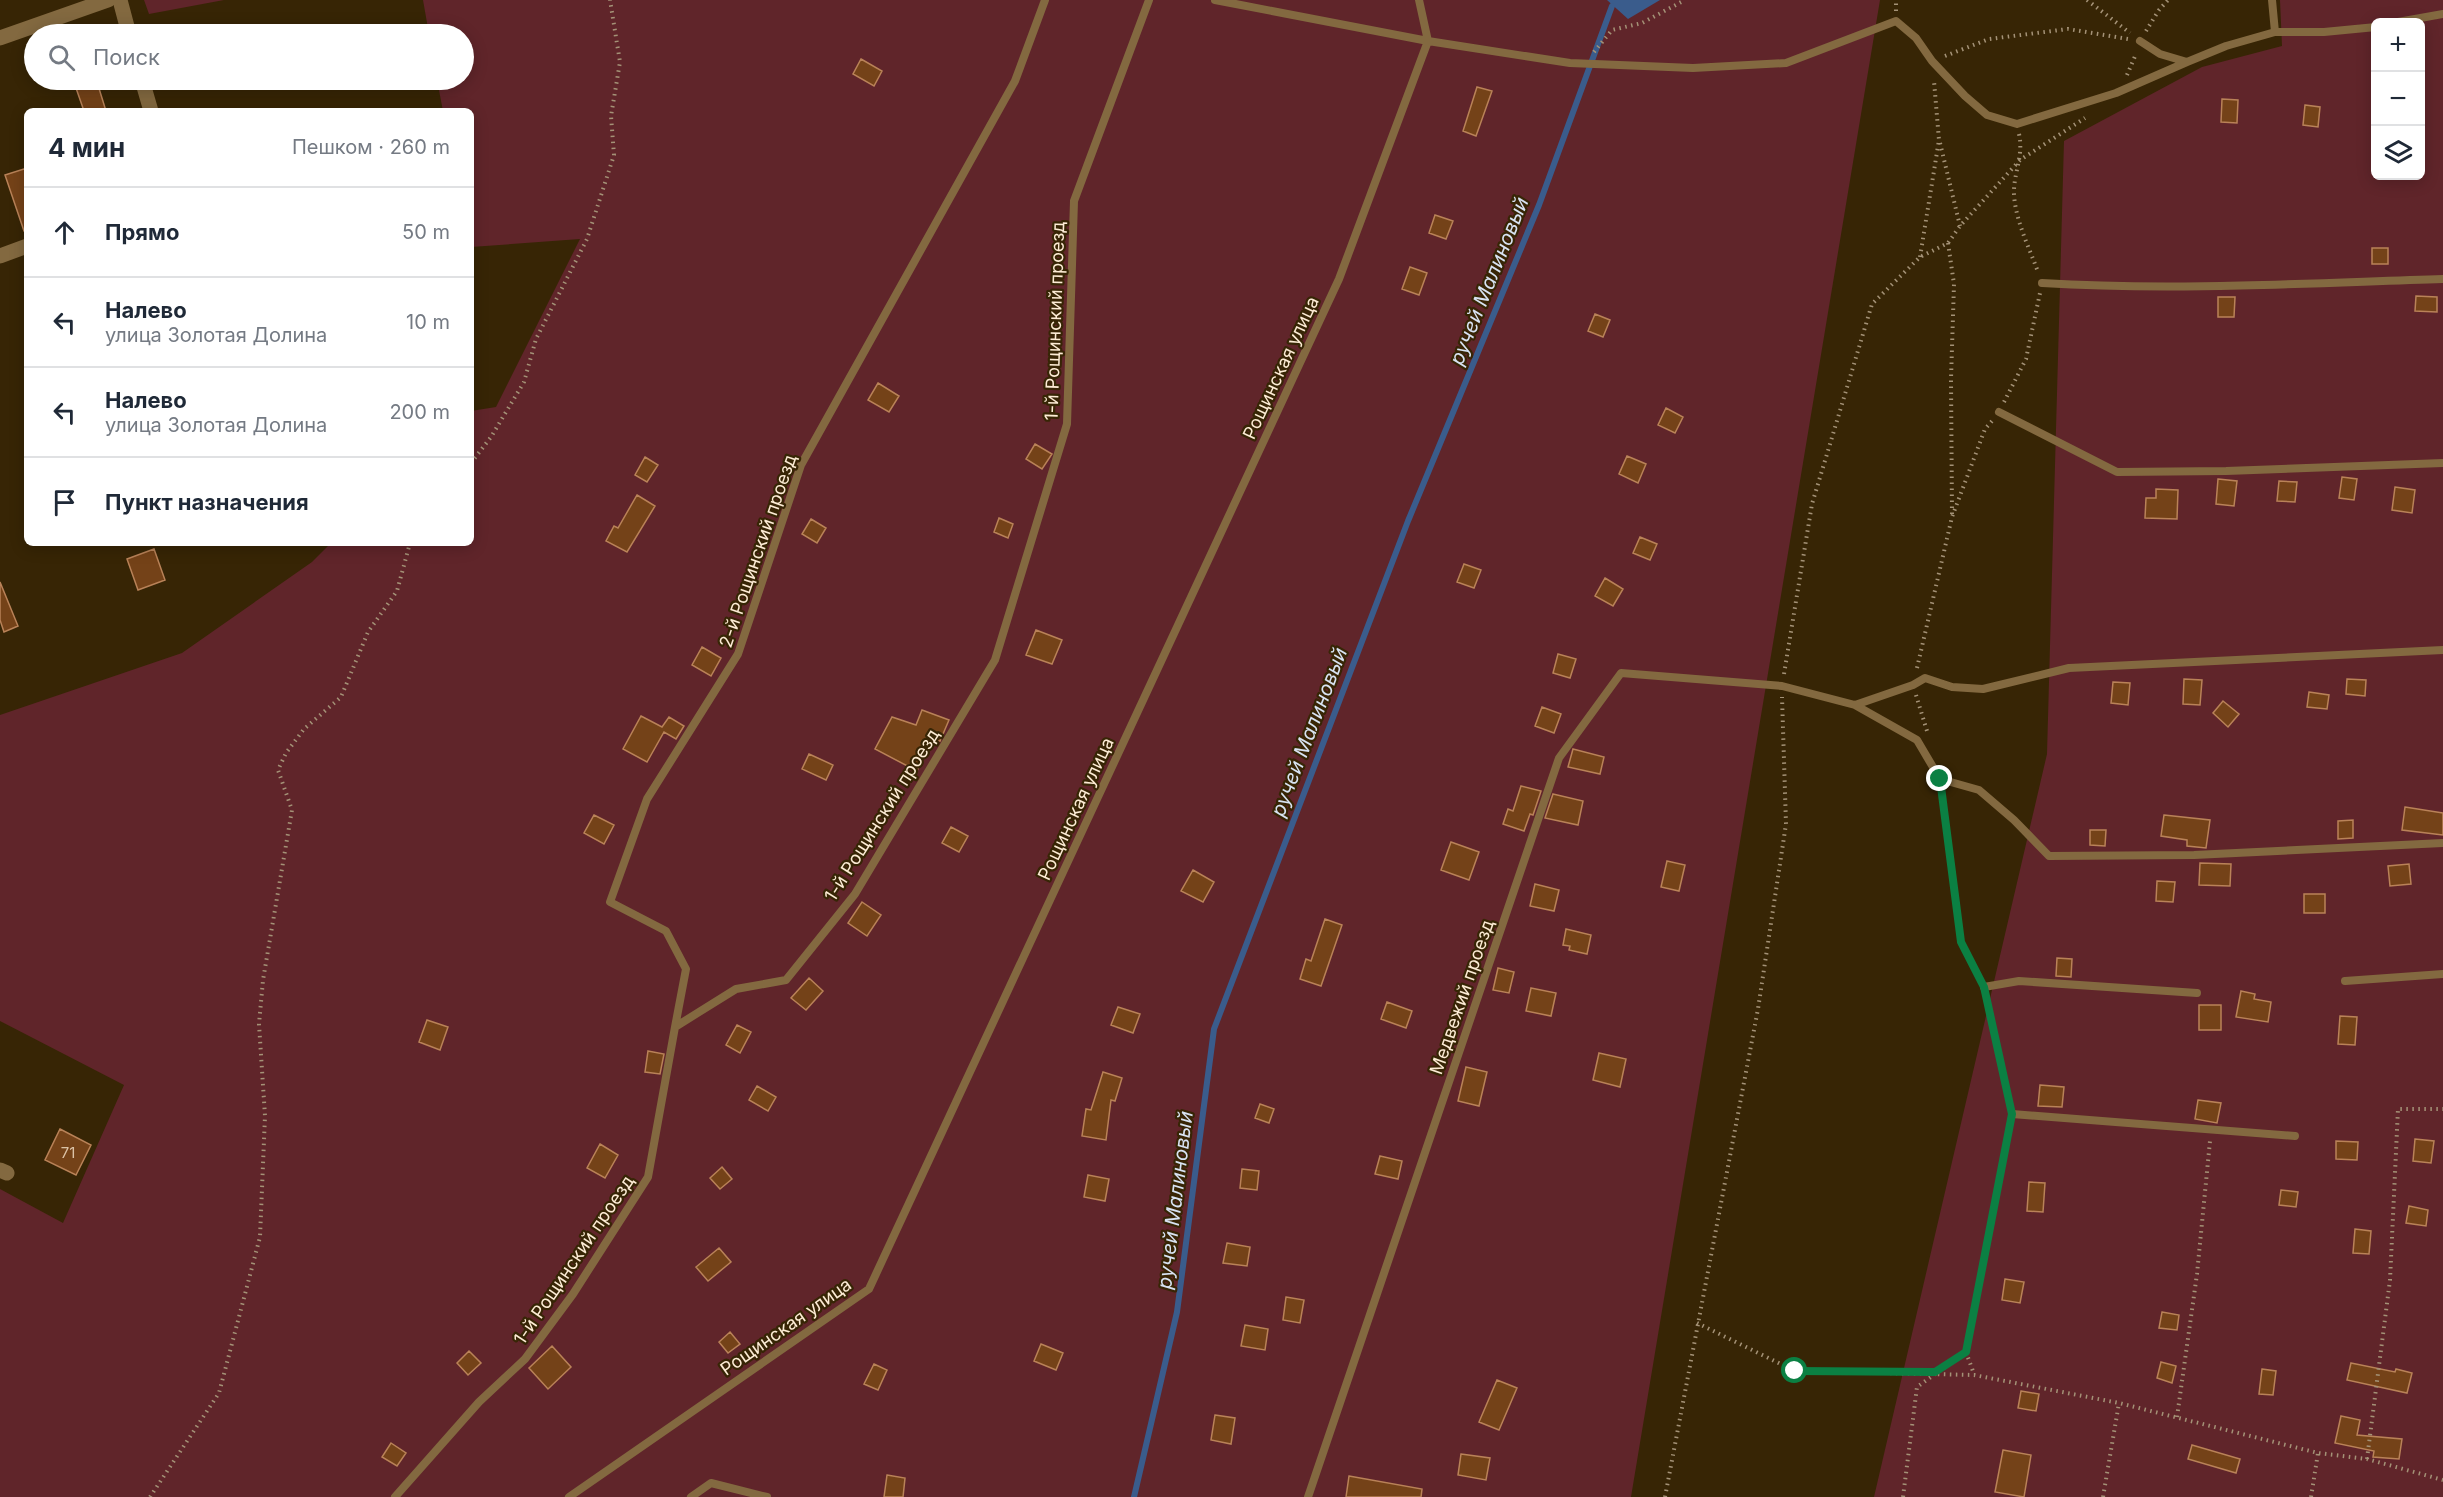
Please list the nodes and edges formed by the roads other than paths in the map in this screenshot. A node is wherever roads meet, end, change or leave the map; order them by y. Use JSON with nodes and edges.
{"nodes":[{"id":1,"x":108,"y":0,"type":"edge"},
{"id":2,"x":120,"y":0,"type":"edge"},
{"id":3,"x":1045,"y":0,"type":"edge"},
{"id":4,"x":1149,"y":0,"type":"edge"},
{"id":5,"x":1215,"y":0,"type":"edge"},
{"id":6,"x":1419,"y":0,"type":"edge"},
{"id":7,"x":2272,"y":0,"type":"edge"},
{"id":8,"x":2443,"y":14,"type":"edge"},
{"id":9,"x":2420,"y":18,"type":"edge"},
{"id":10,"x":40,"y":24,"type":"edge"},
{"id":11,"x":126,"y":24,"type":"edge"},
{"id":12,"x":2371,"y":27,"type":"edge"},
{"id":13,"x":24,"y":30,"type":"edge"},
{"id":14,"x":2275,"y":32,"type":"junction"},
{"id":15,"x":0,"y":38,"type":"edge"},
{"id":16,"x":1428,"y":41,"type":"junction"},
{"id":17,"x":2140,"y":41,"type":"road end"},
{"id":18,"x":2187,"y":62,"type":"junction"},
{"id":19,"x":145,"y":90,"type":"edge"},
{"id":20,"x":150,"y":108,"type":"edge"},
{"id":21,"x":24,"y":247,"type":"edge"},
{"id":22,"x":0,"y":256,"type":"edge"},
{"id":23,"x":2443,"y":279,"type":"edge"},
{"id":24,"x":2042,"y":283,"type":"road end"},
{"id":25,"x":2000,"y":412,"type":"road end"},
{"id":26,"x":2443,"y":463,"type":"edge"},
{"id":27,"x":2443,"y":650,"type":"edge"},
{"id":28,"x":1856,"y":705,"type":"junction"},
{"id":29,"x":2443,"y":843,"type":"edge"},
{"id":30,"x":2443,"y":974,"type":"edge"},
{"id":31,"x":2345,"y":981,"type":"dead end"},
{"id":32,"x":1984,"y":987,"type":"road end"},
{"id":33,"x":2197,"y":993,"type":"dead end"},
{"id":34,"x":675,"y":1027,"type":"junction"},
{"id":35,"x":2012,"y":1114,"type":"road end"},
{"id":36,"x":2295,"y":1136,"type":"dead end"},
{"id":37,"x":395,"y":1497,"type":"edge"},
{"id":38,"x":569,"y":1497,"type":"edge"},
{"id":39,"x":691,"y":1497,"type":"edge"},
{"id":40,"x":767,"y":1497,"type":"edge"},
{"id":41,"x":1308,"y":1497,"type":"edge"}],
"edges":[{"from":1,"to":10,"type":"street"},
{"from":2,"to":11,"type":"street"},
{"from":3,"to":34,"type":"lane","name":"2-й Рощинский проезд"},
{"from":4,"to":34,"type":"lane","name":"1-й Рощинский проезд"},
{"from":5,"to":16,"type":"lane"},
{"from":6,"to":16,"type":"lane"},
{"from":7,"to":14,"type":"lane"},
{"from":8,"to":9,"type":"lane"},
{"from":12,"to":14,"type":"lane"},
{"from":13,"to":15,"type":"street"},
{"from":14,"to":18,"type":"lane"},
{"from":16,"to":18,"type":"lane"},
{"from":16,"to":38,"type":"lane","name":"Рощинская улица"},
{"from":17,"to":18,"type":"lane"},
{"from":19,"to":20,"type":"street"},
{"from":21,"to":22,"type":"street"},
{"from":23,"to":24,"type":"lane"},
{"from":25,"to":26,"type":"lane"},
{"from":27,"to":28,"type":"lane"},
{"from":28,"to":29,"type":"lane"},
{"from":28,"to":41,"type":"lane","name":"Медвежий проезд"},
{"from":30,"to":31,"type":"lane"},
{"from":32,"to":33,"type":"lane"},
{"from":34,"to":37,"type":"lane","name":"1-й Рощинский проезд"},
{"from":35,"to":36,"type":"lane"},
{"from":39,"to":40,"type":"lane"}]}
